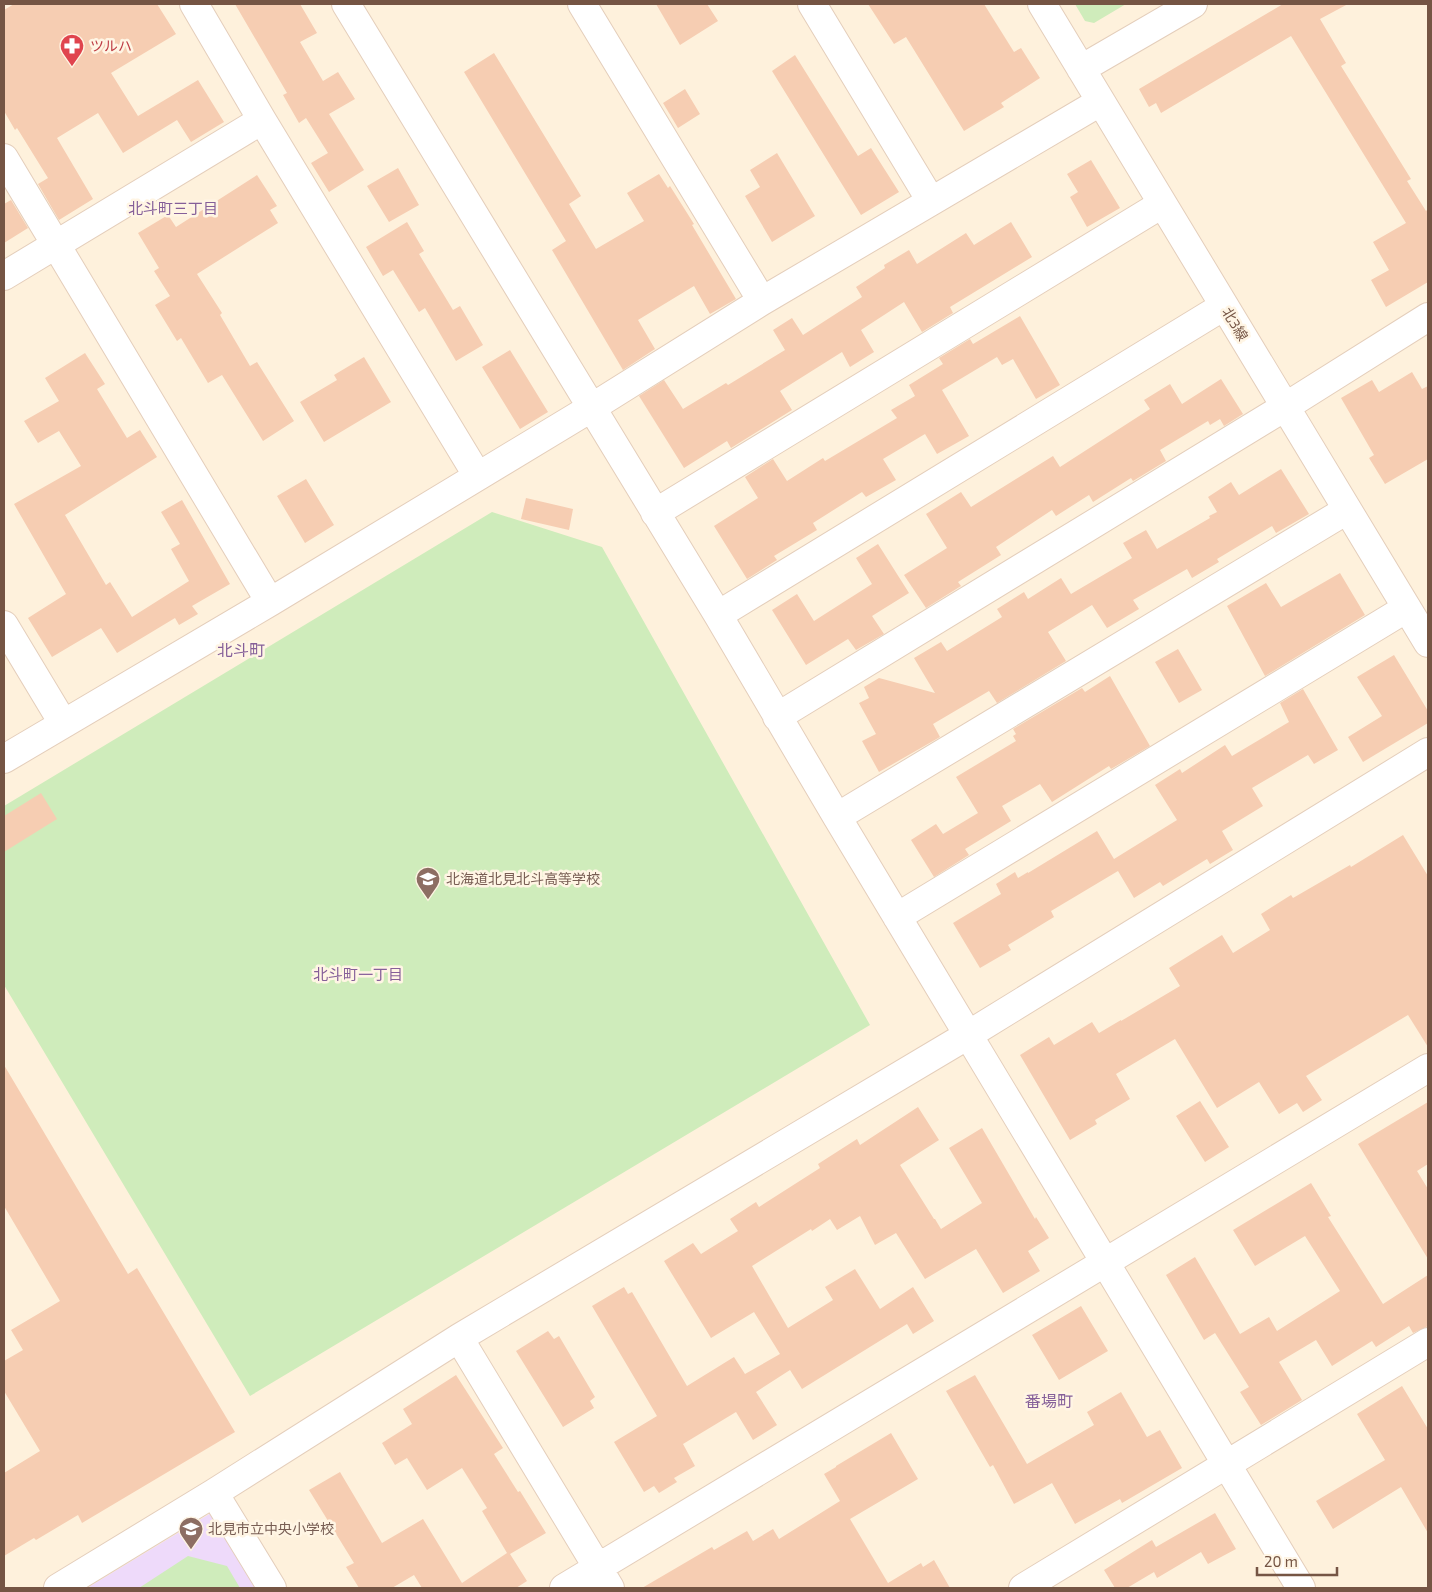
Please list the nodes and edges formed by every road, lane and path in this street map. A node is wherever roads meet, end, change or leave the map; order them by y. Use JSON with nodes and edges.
{"nodes":[{"id":1,"x":194,"y":4,"type":"edge"},
{"id":2,"x":346,"y":4,"type":"edge"},
{"id":3,"x":582,"y":4,"type":"edge"},
{"id":4,"x":812,"y":4,"type":"edge"},
{"id":5,"x":1042,"y":4,"type":"edge"},
{"id":6,"x":1193,"y":4,"type":"edge"},
{"id":7,"x":1081,"y":69,"type":"junction"},
{"id":8,"x":1100,"y":102,"type":"junction"},
{"id":9,"x":262,"y":120,"type":"junction"},
{"id":10,"x":4,"y":158,"type":"edge"},
{"id":11,"x":931,"y":201,"type":"junction"},
{"id":12,"x":1162,"y":204,"type":"junction"},
{"id":13,"x":55,"y":245,"type":"junction"},
{"id":14,"x":4,"y":276,"type":"edge"},
{"id":15,"x":762,"y":301,"type":"junction"},
{"id":16,"x":1224,"y":306,"type":"junction"},
{"id":17,"x":1428,"y":317,"type":"edge"},
{"id":18,"x":1285,"y":407,"type":"junction"},
{"id":19,"x":591,"y":408,"type":"junction"},
{"id":20,"x":477,"y":475,"type":"junction"},
{"id":21,"x":1347,"y":510,"type":"junction"},
{"id":22,"x":655,"y":513,"type":"junction"},
{"id":23,"x":270,"y":602,"type":"junction"},
{"id":24,"x":1407,"y":608,"type":"junction"},
{"id":25,"x":718,"y":615,"type":"junction"},
{"id":26,"x":4,"y":624,"type":"edge"},
{"id":27,"x":1428,"y":643,"type":"edge"},
{"id":28,"x":778,"y":716,"type":"junction"},
{"id":29,"x":63,"y":723,"type":"junction"},
{"id":30,"x":1428,"y":752,"type":"edge"},
{"id":31,"x":4,"y":759,"type":"edge"},
{"id":32,"x":836,"y":817,"type":"junction"},
{"id":33,"x":897,"y":918,"type":"junction"},
{"id":34,"x":968,"y":1035,"type":"junction"},
{"id":35,"x":1428,"y":1068,"type":"edge"},
{"id":36,"x":1105,"y":1262,"type":"junction"},
{"id":37,"x":459,"y":1338,"type":"junction"},
{"id":38,"x":1428,"y":1342,"type":"edge"},
{"id":39,"x":1227,"y":1465,"type":"junction"},
{"id":40,"x":214,"y":1493,"type":"junction"},
{"id":41,"x":604,"y":1578,"type":"edge"},
{"id":42,"x":58,"y":1588,"type":"edge"},
{"id":43,"x":272,"y":1588,"type":"edge"},
{"id":44,"x":564,"y":1588,"type":"edge"},
{"id":45,"x":1023,"y":1588,"type":"edge"},
{"id":46,"x":1301,"y":1588,"type":"edge"}],
"edges":[{"from":1,"to":9,"type":"street"},
{"from":2,"to":19,"type":"street"},
{"from":3,"to":15,"type":"street"},
{"from":4,"to":11,"type":"street"},
{"from":5,"to":7,"type":"street","name":"北3線"},
{"from":6,"to":7,"type":"street"},
{"from":7,"to":8,"type":"street","name":"北3線"},
{"from":8,"to":11,"type":"street"},
{"from":8,"to":12,"type":"street","name":"北3線"},
{"from":9,"to":13,"type":"street"},
{"from":9,"to":20,"type":"street"},
{"from":10,"to":13,"type":"street"},
{"from":11,"to":15,"type":"street"},
{"from":12,"to":16,"type":"street","name":"北3線"},
{"from":12,"to":22,"type":"street"},
{"from":13,"to":14,"type":"street"},
{"from":13,"to":23,"type":"street"},
{"from":15,"to":19,"type":"street"},
{"from":16,"to":18,"type":"street","name":"北3線"},
{"from":16,"to":25,"type":"street"},
{"from":17,"to":18,"type":"street"},
{"from":18,"to":21,"type":"street","name":"北3線"},
{"from":18,"to":28,"type":"street"},
{"from":19,"to":20,"type":"street"},
{"from":19,"to":22,"type":"street"},
{"from":20,"to":23,"type":"street"},
{"from":21,"to":24,"type":"street","name":"北3線"},
{"from":21,"to":32,"type":"street"},
{"from":22,"to":25,"type":"street"},
{"from":23,"to":29,"type":"street"},
{"from":24,"to":27,"type":"street","name":"北3線"},
{"from":24,"to":33,"type":"street"},
{"from":25,"to":28,"type":"street"},
{"from":26,"to":29,"type":"street"},
{"from":28,"to":32,"type":"street"},
{"from":29,"to":31,"type":"street"},
{"from":30,"to":34,"type":"street"},
{"from":32,"to":33,"type":"street"},
{"from":33,"to":34,"type":"street"},
{"from":34,"to":36,"type":"street"},
{"from":34,"to":37,"type":"street"},
{"from":35,"to":36,"type":"street"},
{"from":36,"to":39,"type":"street"},
{"from":36,"to":41,"type":"street"},
{"from":37,"to":40,"type":"street"},
{"from":37,"to":41,"type":"street"},
{"from":38,"to":39,"type":"street"},
{"from":39,"to":45,"type":"street"},
{"from":39,"to":46,"type":"street"},
{"from":40,"to":42,"type":"street"},
{"from":40,"to":43,"type":"street"},
{"from":41,"to":44,"type":"street"}]}
